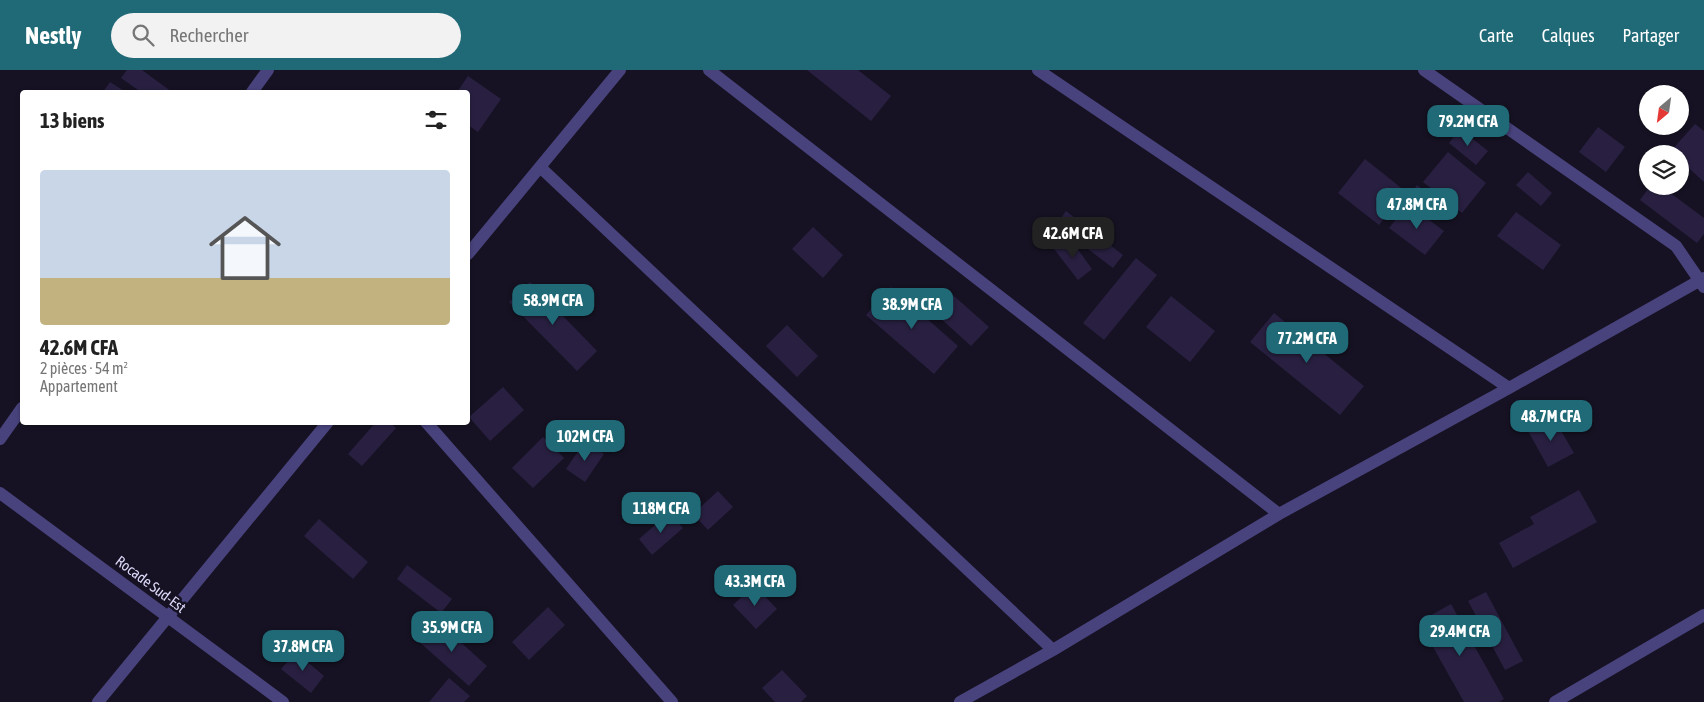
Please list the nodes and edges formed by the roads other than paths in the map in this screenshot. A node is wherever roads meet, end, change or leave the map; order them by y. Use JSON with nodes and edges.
{"nodes":[{"id":1,"x":252,"y":70,"type":"edge"},
{"id":2,"x":620,"y":70,"type":"edge"},
{"id":3,"x":709,"y":70,"type":"edge"},
{"id":4,"x":1038,"y":70,"type":"edge"},
{"id":5,"x":1424,"y":70,"type":"edge"},
{"id":6,"x":265,"y":74,"type":"edge"},
{"id":7,"x":253,"y":90,"type":"edge"},
{"id":8,"x":540,"y":167,"type":"junction"},
{"id":9,"x":470,"y":252,"type":"edge"},
{"id":10,"x":1703,"y":282,"type":"edge"},
{"id":11,"x":1510,"y":388,"type":"junction"},
{"id":12,"x":20,"y":411,"type":"edge"},
{"id":13,"x":326,"y":425,"type":"edge"},
{"id":14,"x":429,"y":425,"type":"edge"},
{"id":15,"x":0,"y":440,"type":"edge"},
{"id":16,"x":0,"y":492,"type":"edge"},
{"id":17,"x":1279,"y":514,"type":"junction"},
{"id":18,"x":1704,"y":615,"type":"edge"},
{"id":19,"x":168,"y":617,"type":"junction"},
{"id":20,"x":1053,"y":650,"type":"junction"},
{"id":21,"x":98,"y":702,"type":"edge"},
{"id":22,"x":283,"y":702,"type":"edge"},
{"id":23,"x":672,"y":702,"type":"edge"},
{"id":24,"x":960,"y":702,"type":"edge"},
{"id":25,"x":1555,"y":702,"type":"edge"}],
"edges":[{"from":1,"to":6,"type":"street"},
{"from":2,"to":8,"type":"street"},
{"from":3,"to":17,"type":"street"},
{"from":4,"to":11,"type":"street"},
{"from":5,"to":10,"type":"street"},
{"from":6,"to":7,"type":"street"},
{"from":8,"to":9,"type":"street"},
{"from":8,"to":20,"type":"street"},
{"from":10,"to":11,"type":"street"},
{"from":11,"to":17,"type":"street"},
{"from":12,"to":15,"type":"street"},
{"from":13,"to":19,"type":"street"},
{"from":14,"to":23,"type":"street"},
{"from":16,"to":19,"type":"street","name":"Rocade Sud-Est"},
{"from":17,"to":20,"type":"street"},
{"from":18,"to":25,"type":"street"},
{"from":19,"to":21,"type":"street"},
{"from":19,"to":22,"type":"street","name":"Rocade Sud-Est"},
{"from":20,"to":24,"type":"street"}]}
